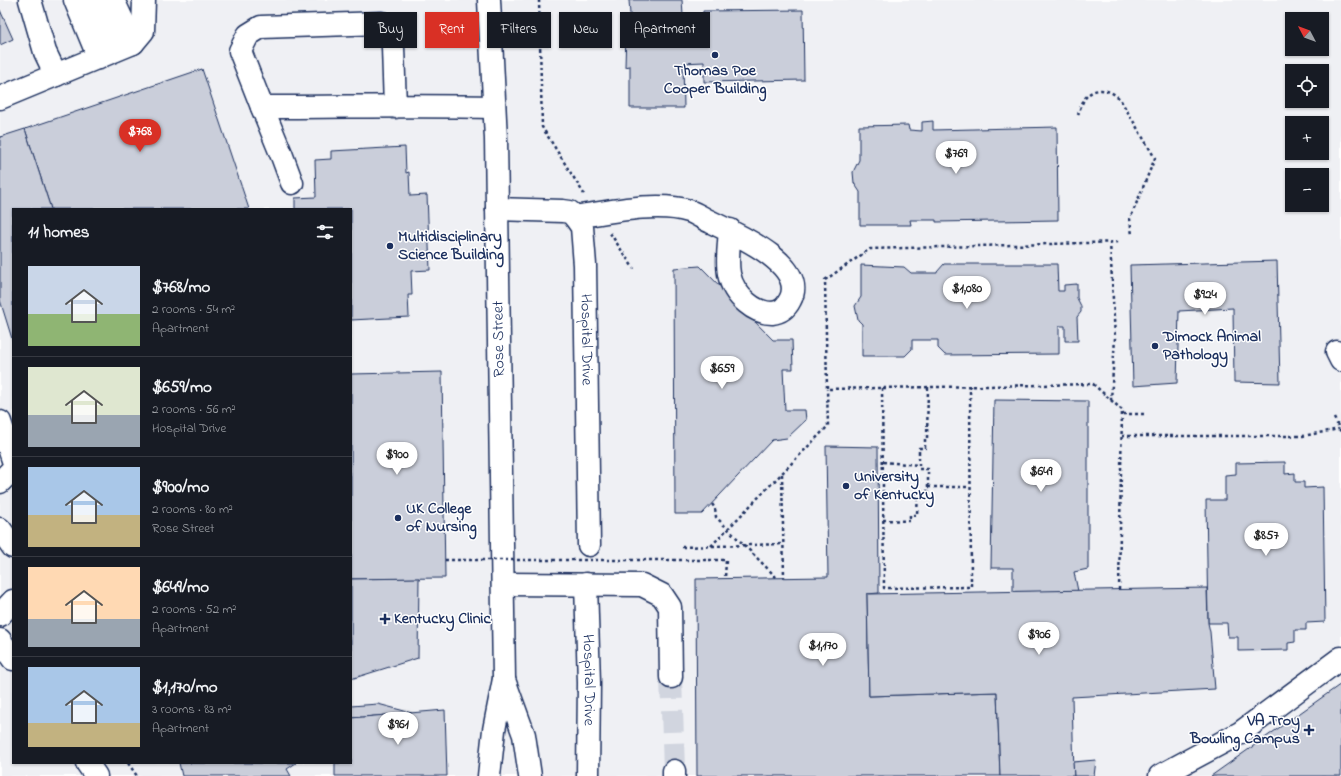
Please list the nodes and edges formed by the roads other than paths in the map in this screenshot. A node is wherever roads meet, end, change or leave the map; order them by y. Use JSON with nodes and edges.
{"nodes":[{"id":1,"x":30,"y":0,"type":"edge"},
{"id":2,"x":75,"y":0,"type":"edge"},
{"id":3,"x":94,"y":0,"type":"edge"},
{"id":4,"x":113,"y":0,"type":"edge"},
{"id":5,"x":130,"y":0,"type":"edge"},
{"id":6,"x":144,"y":0,"type":"edge"},
{"id":7,"x":489,"y":0,"type":"edge"},
{"id":8,"x":122,"y":45,"type":"junction"},
{"id":9,"x":56,"y":75,"type":"junction"},
{"id":10,"x":0,"y":98,"type":"edge"},
{"id":11,"x":395,"y":106,"type":"junction"},
{"id":12,"x":494,"y":107,"type":"junction"},
{"id":13,"x":262,"y":108,"type":"junction"},
{"id":14,"x":292,"y":183,"type":"dead end"},
{"id":15,"x":497,"y":210,"type":"junction"},
{"id":16,"x":586,"y":215,"type":"junction"},
{"id":17,"x":730,"y":230,"type":"dead end"},
{"id":18,"x":0,"y":422,"type":"edge"},
{"id":19,"x":12,"y":457,"type":"edge"},
{"id":20,"x":12,"y":471,"type":"edge"},
{"id":21,"x":0,"y":482,"type":"edge"},
{"id":22,"x":0,"y":529,"type":"edge"},
{"id":23,"x":589,"y":545,"type":"dead end"},
{"id":24,"x":12,"y":546,"type":"edge"},
{"id":25,"x":502,"y":584,"type":"junction"},
{"id":26,"x":586,"y":584,"type":"junction"},
{"id":27,"x":12,"y":602,"type":"edge"},
{"id":28,"x":0,"y":614,"type":"edge"},
{"id":29,"x":0,"y":640,"type":"edge"},
{"id":30,"x":12,"y":657,"type":"edge"},
{"id":31,"x":1341,"y":658,"type":"edge"},
{"id":32,"x":671,"y":677,"type":"tunnel mouth"},
{"id":33,"x":504,"y":679,"type":"junction"},
{"id":34,"x":88,"y":764,"type":"edge"},
{"id":35,"x":96,"y":776,"type":"edge"},
{"id":36,"x":489,"y":776,"type":"edge"},
{"id":37,"x":530,"y":776,"type":"edge"},
{"id":38,"x":588,"y":776,"type":"edge"},
{"id":39,"x":1160,"y":776,"type":"edge"}],
"edges":[{"from":1,"to":9,"type":"street"},
{"from":2,"to":8,"type":"street"},
{"from":3,"to":8,"type":"street"},
{"from":4,"to":8,"type":"street"},
{"from":5,"to":8,"type":"street"},
{"from":6,"to":8,"type":"street"},
{"from":7,"to":12,"type":"street","name":"Rose Street"},
{"from":8,"to":9,"type":"street"},
{"from":9,"to":10,"type":"street"},
{"from":11,"to":12,"type":"street"},
{"from":11,"to":13,"type":"street"},
{"from":11,"to":13,"type":"street"},
{"from":12,"to":15,"type":"street","name":"Rose Street"},
{"from":13,"to":14,"type":"street"},
{"from":15,"to":16,"type":"street"},
{"from":15,"to":25,"type":"street","name":"Rose Street"},
{"from":16,"to":17,"type":"street"},
{"from":16,"to":23,"type":"street","name":"Hospital Drive"},
{"from":18,"to":19,"type":"street"},
{"from":20,"to":21,"type":"street"},
{"from":22,"to":24,"type":"street"},
{"from":25,"to":26,"type":"street"},
{"from":25,"to":33,"type":"street","name":"Rose Street"},
{"from":26,"to":32,"type":"street"},
{"from":26,"to":38,"type":"street","name":"Hospital Drive"},
{"from":27,"to":28,"type":"street"},
{"from":29,"to":30,"type":"street"},
{"from":31,"to":39,"type":"street"},
{"from":33,"to":36,"type":"street"},
{"from":33,"to":37,"type":"street"},
{"from":34,"to":35,"type":"street"}]}
